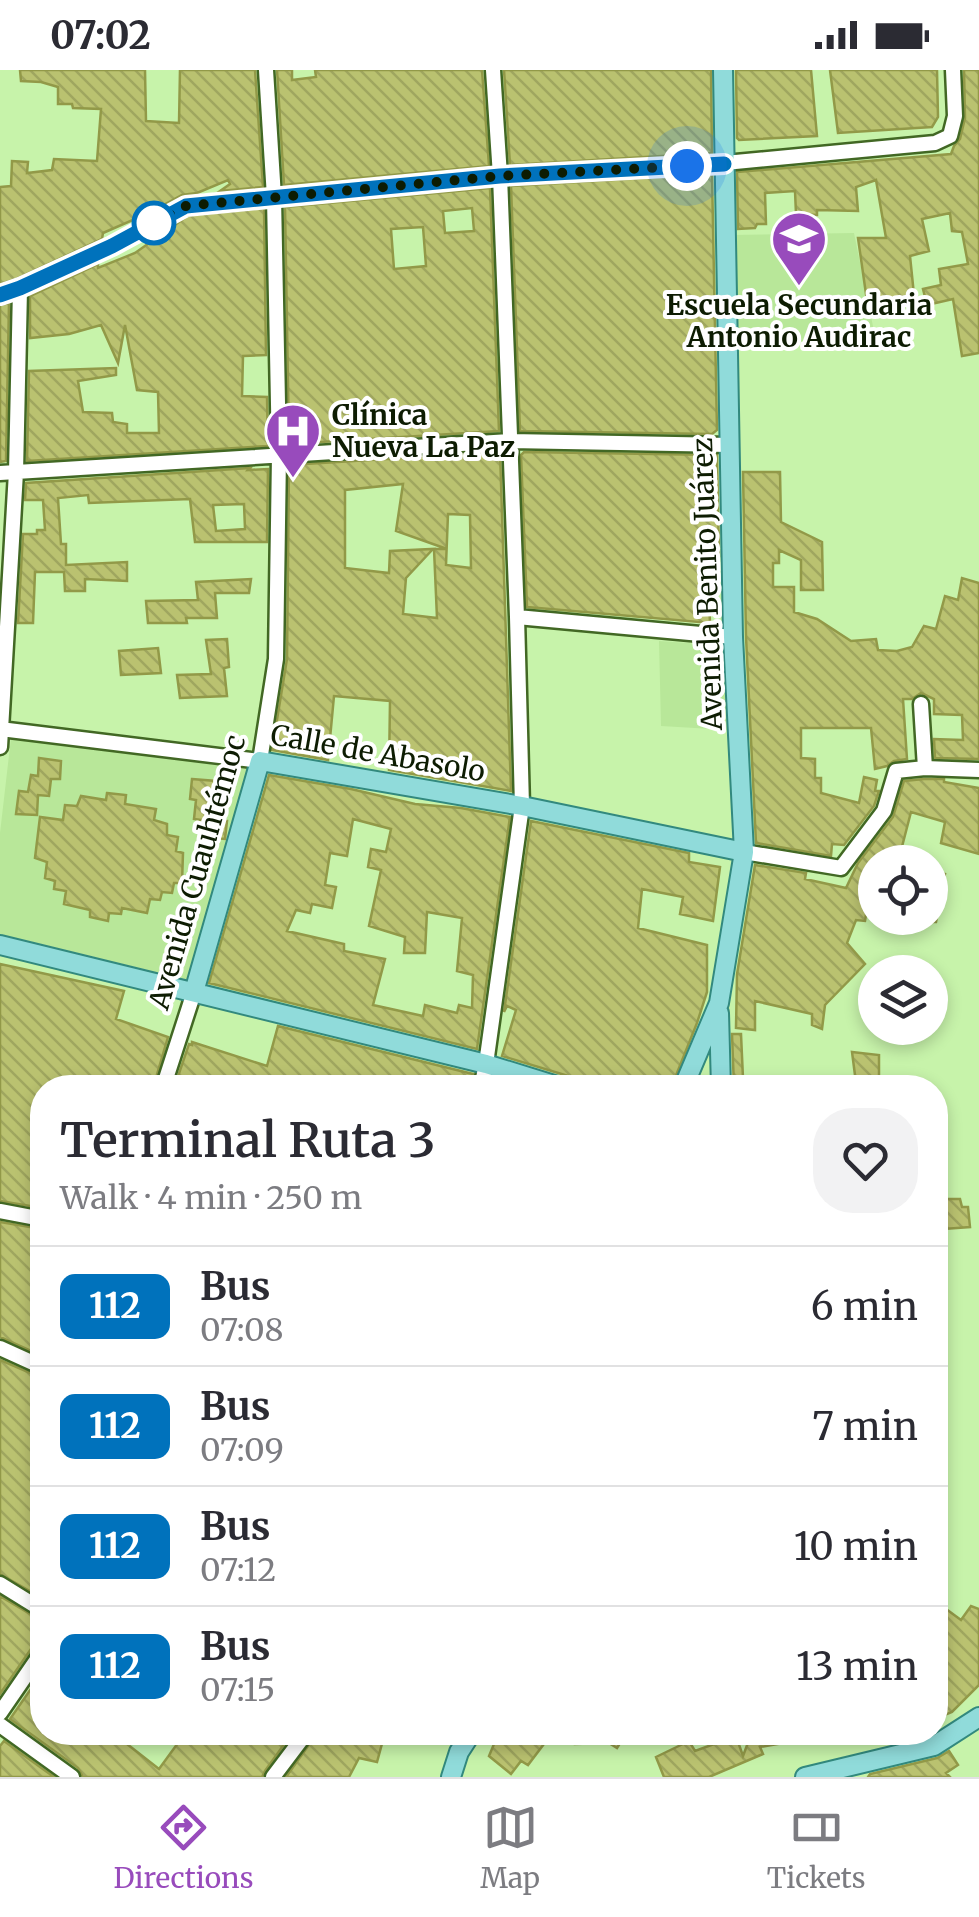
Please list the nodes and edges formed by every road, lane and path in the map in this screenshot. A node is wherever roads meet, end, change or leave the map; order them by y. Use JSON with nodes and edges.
{"nodes":[{"id":1,"x":266,"y":70,"type":"edge"},
{"id":2,"x":494,"y":70,"type":"edge"},
{"id":3,"x":723,"y":70,"type":"edge"},
{"id":4,"x":953,"y":70,"type":"edge"},
{"id":5,"x":724,"y":164,"type":"junction"},
{"id":6,"x":500,"y":176,"type":"junction"},
{"id":7,"x":274,"y":197,"type":"junction"},
{"id":8,"x":20,"y":288,"type":"junction"},
{"id":9,"x":0,"y":295,"type":"edge"},
{"id":10,"x":510,"y":440,"type":"junction"},
{"id":11,"x":730,"y":445,"type":"junction"},
{"id":12,"x":279,"y":455,"type":"junction"},
{"id":13,"x":8,"y":472,"type":"edge"},
{"id":14,"x":517,"y":617,"type":"junction"},
{"id":15,"x":733,"y":637,"type":"junction"},
{"id":16,"x":921,"y":704,"type":"dead end"},
{"id":17,"x":1,"y":729,"type":"edge"},
{"id":18,"x":0,"y":748,"type":"edge"},
{"id":19,"x":260,"y":760,"type":"junction"},
{"id":20,"x":925,"y":768,"type":"junction"},
{"id":21,"x":979,"y":770,"type":"edge"},
{"id":22,"x":522,"y":806,"type":"junction"},
{"id":23,"x":744,"y":852,"type":"junction"},
{"id":24,"x":0,"y":945,"type":"edge"},
{"id":25,"x":194,"y":992,"type":"junction"},
{"id":26,"x":719,"y":1003,"type":"junction"},
{"id":27,"x":486,"y":1064,"type":"junction"},
{"id":28,"x":167,"y":1075,"type":"edge"},
{"id":29,"x":483,"y":1075,"type":"edge"},
{"id":30,"x":522,"y":1075,"type":"edge"},
{"id":31,"x":689,"y":1075,"type":"edge"},
{"id":32,"x":721,"y":1075,"type":"edge"},
{"id":33,"x":0,"y":1212,"type":"edge"},
{"id":34,"x":30,"y":1217,"type":"edge"},
{"id":35,"x":0,"y":1348,"type":"edge"},
{"id":36,"x":0,"y":1357,"type":"edge"},
{"id":37,"x":30,"y":1362,"type":"edge"},
{"id":38,"x":30,"y":1371,"type":"edge"},
{"id":39,"x":0,"y":1584,"type":"edge"},
{"id":40,"x":30,"y":1603,"type":"edge"},
{"id":41,"x":30,"y":1669,"type":"edge"},
{"id":42,"x":0,"y":1713,"type":"edge"},
{"id":43,"x":979,"y":1718,"type":"edge"},
{"id":44,"x":0,"y":1724,"type":"edge"},
{"id":45,"x":948,"y":1737,"type":"edge"},
{"id":46,"x":297,"y":1745,"type":"edge"},
{"id":47,"x":464,"y":1745,"type":"edge"},
{"id":48,"x":936,"y":1745,"type":"edge"},
{"id":49,"x":72,"y":1777,"type":"edge"},
{"id":50,"x":273,"y":1777,"type":"edge"},
{"id":51,"x":451,"y":1777,"type":"edge"},
{"id":52,"x":805,"y":1777,"type":"edge"}],
"edges":[{"from":1,"to":7,"type":"street","name":"Avenida Cuauhtémoc"},
{"from":2,"to":6,"type":"street"},
{"from":3,"to":5,"type":"main road","name":"Avenida Benito Juárez"},
{"from":4,"to":5,"type":"street"},
{"from":5,"to":6,"type":"street"},
{"from":5,"to":11,"type":"main road","name":"Avenida Benito Juárez"},
{"from":6,"to":7,"type":"street"},
{"from":6,"to":10,"type":"street"},
{"from":7,"to":8,"type":"street"},
{"from":7,"to":12,"type":"street","name":"Avenida Cuauhtémoc"},
{"from":8,"to":9,"type":"street"},
{"from":8,"to":13,"type":"street"},
{"from":10,"to":11,"type":"street"},
{"from":10,"to":12,"type":"street"},
{"from":10,"to":14,"type":"street"},
{"from":11,"to":15,"type":"main road","name":"Avenida Benito Juárez"},
{"from":12,"to":13,"type":"street"},
{"from":12,"to":19,"type":"street","name":"Avenida Cuauhtémoc"},
{"from":13,"to":17,"type":"street"},
{"from":14,"to":15,"type":"street"},
{"from":14,"to":22,"type":"street"},
{"from":15,"to":23,"type":"main road","name":"Avenida Benito Juárez"},
{"from":16,"to":20,"type":"street"},
{"from":17,"to":18,"type":"street"},
{"from":17,"to":19,"type":"street","name":"Calle de Abasolo"},
{"from":19,"to":22,"type":"main road","name":"Calle de Abasolo"},
{"from":19,"to":25,"type":"main road","name":"Avenida Cuauhtémoc"},
{"from":20,"to":21,"type":"street"},
{"from":20,"to":23,"type":"street"},
{"from":22,"to":23,"type":"main road","name":"Calle de Abasolo"},
{"from":22,"to":27,"type":"street"},
{"from":23,"to":26,"type":"main road","name":"Avenida Benito Juárez"},
{"from":24,"to":25,"type":"main road"},
{"from":25,"to":27,"type":"main road"},
{"from":25,"to":28,"type":"street","name":"Avenida Cuauhtémoc"},
{"from":26,"to":31,"type":"main road","name":"Avenida Benito Juárez"},
{"from":26,"to":32,"type":"main road"},
{"from":27,"to":29,"type":"street"},
{"from":27,"to":30,"type":"main road"},
{"from":33,"to":34,"type":"street"},
{"from":35,"to":37,"type":"street"},
{"from":36,"to":38,"type":"street"},
{"from":39,"to":40,"type":"street"},
{"from":41,"to":42,"type":"street"},
{"from":43,"to":45,"type":"main road"},
{"from":44,"to":49,"type":"street"},
{"from":46,"to":50,"type":"street"},
{"from":47,"to":51,"type":"main road"},
{"from":48,"to":52,"type":"main road"}]}
